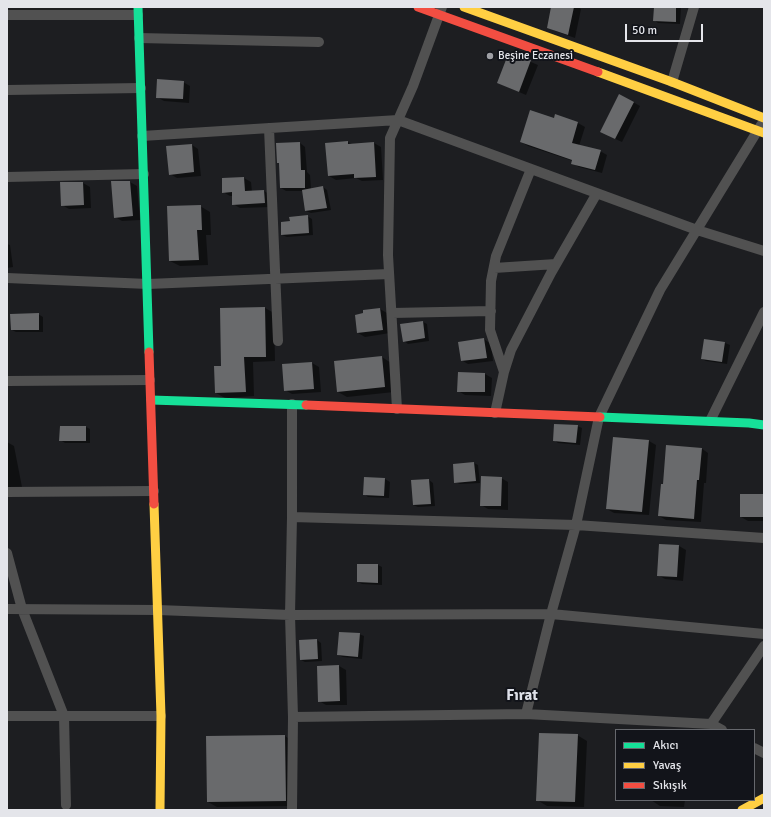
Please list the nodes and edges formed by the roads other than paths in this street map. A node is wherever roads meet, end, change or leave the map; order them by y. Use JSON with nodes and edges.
{"nodes":[{"id":1,"x":418,"y":7,"type":"edge"},
{"id":2,"x":464,"y":7,"type":"edge"},
{"id":3,"x":694,"y":7,"type":"edge"},
{"id":4,"x":138,"y":11,"type":"edge"},
{"id":5,"x":440,"y":11,"type":"edge"},
{"id":6,"x":7,"y":14,"type":"edge"},
{"id":7,"x":139,"y":38,"type":"junction"},
{"id":8,"x":319,"y":42,"type":"dead end"},
{"id":9,"x":672,"y":82,"type":"junction"},
{"id":10,"x":141,"y":88,"type":"junction"},
{"id":11,"x":7,"y":90,"type":"edge"},
{"id":12,"x":764,"y":119,"type":"edge"},
{"id":13,"x":398,"y":120,"type":"junction"},
{"id":14,"x":269,"y":128,"type":"junction"},
{"id":15,"x":761,"y":132,"type":"edge"},
{"id":16,"x":142,"y":136,"type":"junction"},
{"id":17,"x":531,"y":169,"type":"junction"},
{"id":18,"x":144,"y":174,"type":"junction"},
{"id":19,"x":7,"y":177,"type":"edge"},
{"id":20,"x":597,"y":193,"type":"junction"},
{"id":21,"x":697,"y":230,"type":"junction"},
{"id":22,"x":764,"y":251,"type":"edge"},
{"id":23,"x":556,"y":264,"type":"junction"},
{"id":24,"x":494,"y":268,"type":"junction"},
{"id":25,"x":389,"y":274,"type":"junction"},
{"id":26,"x":7,"y":278,"type":"edge"},
{"id":27,"x":276,"y":279,"type":"junction"},
{"id":28,"x":148,"y":284,"type":"junction"},
{"id":29,"x":491,"y":311,"type":"junction"},
{"id":30,"x":764,"y":312,"type":"edge"},
{"id":31,"x":392,"y":313,"type":"junction"},
{"id":32,"x":278,"y":341,"type":"dead end"},
{"id":33,"x":504,"y":372,"type":"junction"},
{"id":34,"x":150,"y":380,"type":"junction"},
{"id":35,"x":7,"y":381,"type":"edge"},
{"id":36,"x":151,"y":400,"type":"junction"},
{"id":37,"x":292,"y":404,"type":"junction"},
{"id":38,"x":397,"y":409,"type":"junction"},
{"id":39,"x":495,"y":413,"type":"junction"},
{"id":40,"x":599,"y":417,"type":"junction"},
{"id":41,"x":710,"y":421,"type":"junction"},
{"id":42,"x":764,"y":425,"type":"edge"},
{"id":43,"x":154,"y":491,"type":"junction"},
{"id":44,"x":7,"y":492,"type":"edge"},
{"id":45,"x":292,"y":517,"type":"junction"},
{"id":46,"x":576,"y":525,"type":"junction"},
{"id":47,"x":764,"y":538,"type":"edge"},
{"id":48,"x":7,"y":553,"type":"edge"},
{"id":49,"x":7,"y":609,"type":"edge"},
{"id":50,"x":22,"y":609,"type":"junction"},
{"id":51,"x":158,"y":610,"type":"junction"},
{"id":52,"x":551,"y":614,"type":"junction"},
{"id":53,"x":290,"y":615,"type":"junction"},
{"id":54,"x":764,"y":634,"type":"edge"},
{"id":55,"x":764,"y":646,"type":"edge"},
{"id":56,"x":526,"y":714,"type":"junction"},
{"id":57,"x":7,"y":716,"type":"edge"},
{"id":58,"x":64,"y":716,"type":"junction"},
{"id":59,"x":161,"y":716,"type":"junction"},
{"id":60,"x":293,"y":717,"type":"junction"},
{"id":61,"x":711,"y":724,"type":"junction"},
{"id":62,"x":720,"y":729,"type":"edge"},
{"id":63,"x":755,"y":749,"type":"edge"},
{"id":64,"x":764,"y":754,"type":"edge"},
{"id":65,"x":764,"y":798,"type":"edge"},
{"id":66,"x":66,"y":805,"type":"dead end"},
{"id":67,"x":160,"y":809,"type":"edge"},
{"id":68,"x":292,"y":810,"type":"edge"},
{"id":69,"x":742,"y":810,"type":"edge"}],
"edges":[{"from":1,"to":5,"type":"street"},
{"from":2,"to":9,"type":"street"},
{"from":3,"to":9,"type":"street"},
{"from":4,"to":6,"type":"street"},
{"from":4,"to":7,"type":"street"},
{"from":5,"to":13,"type":"street"},
{"from":5,"to":15,"type":"street"},
{"from":7,"to":8,"type":"street"},
{"from":7,"to":10,"type":"street"},
{"from":9,"to":12,"type":"street"},
{"from":10,"to":11,"type":"street"},
{"from":10,"to":16,"type":"street"},
{"from":12,"to":15,"type":"street"},
{"from":13,"to":14,"type":"street"},
{"from":13,"to":17,"type":"street"},
{"from":13,"to":25,"type":"street"},
{"from":14,"to":16,"type":"street"},
{"from":14,"to":27,"type":"street"},
{"from":15,"to":21,"type":"street"},
{"from":16,"to":18,"type":"street"},
{"from":17,"to":20,"type":"street"},
{"from":17,"to":24,"type":"street"},
{"from":18,"to":19,"type":"street"},
{"from":18,"to":28,"type":"street"},
{"from":20,"to":21,"type":"street"},
{"from":20,"to":23,"type":"street"},
{"from":21,"to":22,"type":"street"},
{"from":21,"to":40,"type":"street"},
{"from":23,"to":24,"type":"street"},
{"from":23,"to":33,"type":"street"},
{"from":24,"to":29,"type":"street"},
{"from":25,"to":27,"type":"street"},
{"from":25,"to":31,"type":"street"},
{"from":26,"to":28,"type":"street"},
{"from":27,"to":28,"type":"street"},
{"from":27,"to":32,"type":"street"},
{"from":28,"to":34,"type":"street"},
{"from":29,"to":31,"type":"street"},
{"from":29,"to":33,"type":"street"},
{"from":30,"to":41,"type":"street"},
{"from":31,"to":38,"type":"street"},
{"from":33,"to":39,"type":"street"},
{"from":34,"to":35,"type":"street"},
{"from":34,"to":36,"type":"street"},
{"from":36,"to":37,"type":"street"},
{"from":36,"to":43,"type":"street"},
{"from":37,"to":38,"type":"street"},
{"from":37,"to":45,"type":"street"},
{"from":38,"to":39,"type":"street"},
{"from":39,"to":40,"type":"street"},
{"from":40,"to":41,"type":"street"},
{"from":40,"to":46,"type":"street"},
{"from":41,"to":42,"type":"street"},
{"from":43,"to":44,"type":"street"},
{"from":43,"to":51,"type":"street"},
{"from":45,"to":46,"type":"street"},
{"from":45,"to":53,"type":"street"},
{"from":46,"to":47,"type":"street"},
{"from":46,"to":52,"type":"street"},
{"from":48,"to":50,"type":"street"},
{"from":49,"to":50,"type":"street"},
{"from":50,"to":51,"type":"street"},
{"from":50,"to":58,"type":"street"},
{"from":51,"to":53,"type":"street"},
{"from":51,"to":59,"type":"street"},
{"from":52,"to":53,"type":"street"},
{"from":52,"to":54,"type":"street"},
{"from":52,"to":56,"type":"street"},
{"from":53,"to":60,"type":"street"},
{"from":55,"to":61,"type":"street"},
{"from":56,"to":60,"type":"street"},
{"from":56,"to":61,"type":"street"},
{"from":57,"to":58,"type":"street"},
{"from":58,"to":59,"type":"street"},
{"from":58,"to":66,"type":"street"},
{"from":59,"to":67,"type":"street"},
{"from":60,"to":68,"type":"street"},
{"from":61,"to":62,"type":"street"},
{"from":63,"to":64,"type":"street"},
{"from":65,"to":69,"type":"street"}]}
